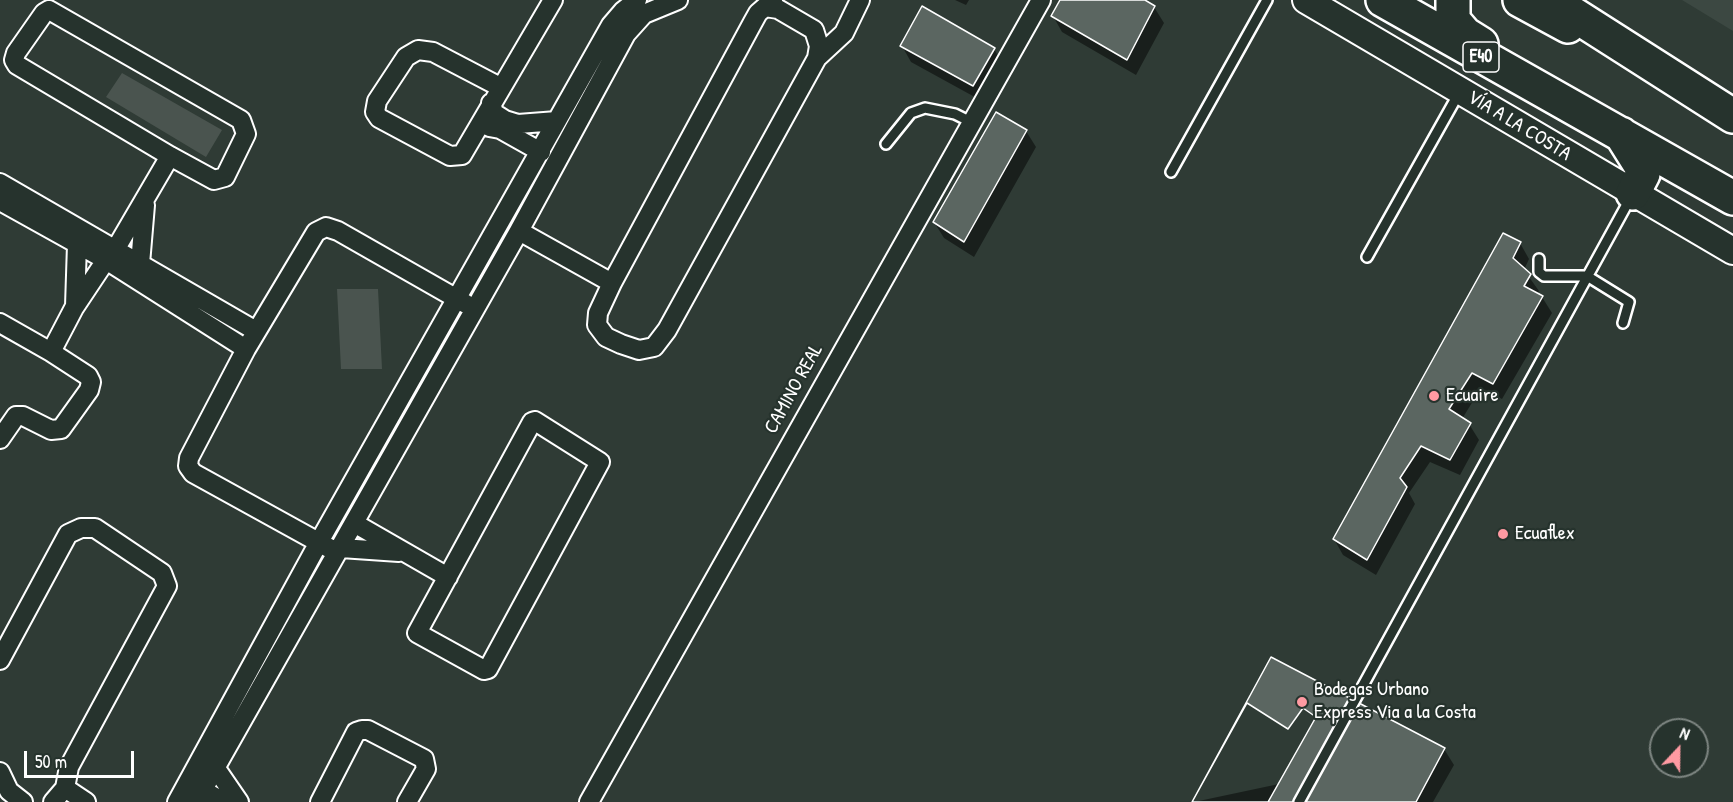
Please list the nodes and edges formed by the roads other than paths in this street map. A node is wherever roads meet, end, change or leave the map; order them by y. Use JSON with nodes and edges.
{"nodes":[{"id":1,"x":553,"y":0,"type":"edge"},
{"id":2,"x":637,"y":0,"type":"edge"},
{"id":3,"x":678,"y":0,"type":"edge"},
{"id":4,"x":860,"y":0,"type":"edge"},
{"id":5,"x":1041,"y":0,"type":"edge"},
{"id":6,"x":1267,"y":0,"type":"edge"},
{"id":7,"x":1306,"y":0,"type":"edge"},
{"id":8,"x":1383,"y":0,"type":"edge"},
{"id":9,"x":1453,"y":0,"type":"edge"},
{"id":10,"x":1520,"y":0,"type":"edge"},
{"id":11,"x":1551,"y":0,"type":"edge"},
{"id":12,"x":769,"y":3,"type":"edge"},
{"id":13,"x":817,"y":58,"type":"junction"},
{"id":14,"x":1649,"y":62,"type":"junction"},
{"id":15,"x":585,"y":71,"type":"junction"},
{"id":16,"x":601,"y":80,"type":"junction"},
{"id":17,"x":500,"y":87,"type":"junction"},
{"id":18,"x":1460,"y":91,"type":"junction"},
{"id":19,"x":491,"y":103,"type":"junction"},
{"id":20,"x":1582,"y":111,"type":"junction"},
{"id":21,"x":1733,"y":116,"type":"edge"},
{"id":22,"x":557,"y":120,"type":"junction"},
{"id":23,"x":971,"y":122,"type":"junction"},
{"id":24,"x":479,"y":124,"type":"junction"},
{"id":25,"x":1618,"y":130,"type":"junction"},
{"id":26,"x":886,"y":144,"type":"dead end"},
{"id":27,"x":541,"y":152,"type":"junction"},
{"id":28,"x":170,"y":156,"type":"junction"},
{"id":29,"x":1171,"y":172,"type":"dead end"},
{"id":30,"x":0,"y":183,"type":"edge"},
{"id":31,"x":1638,"y":184,"type":"junction"},
{"id":32,"x":1726,"y":194,"type":"edge"},
{"id":33,"x":145,"y":198,"type":"junction"},
{"id":34,"x":0,"y":201,"type":"edge"},
{"id":35,"x":519,"y":231,"type":"junction"},
{"id":36,"x":77,"y":244,"type":"junction"},
{"id":37,"x":509,"y":248,"type":"junction"},
{"id":38,"x":1733,"y":251,"type":"edge"},
{"id":39,"x":558,"y":253,"type":"junction"},
{"id":40,"x":111,"y":255,"type":"junction"},
{"id":41,"x":1367,"y":257,"type":"dead end"},
{"id":42,"x":1539,"y":259,"type":"dead end"},
{"id":43,"x":140,"y":264,"type":"junction"},
{"id":44,"x":1587,"y":276,"type":"junction"},
{"id":45,"x":612,"y":283,"type":"junction"},
{"id":46,"x":180,"y":297,"type":"junction"},
{"id":47,"x":456,"y":299,"type":"junction"},
{"id":48,"x":74,"y":308,"type":"junction"},
{"id":49,"x":475,"y":309,"type":"junction"},
{"id":50,"x":0,"y":323,"type":"edge"},
{"id":51,"x":1623,"y":323,"type":"dead end"},
{"id":52,"x":256,"y":331,"type":"junction"},
{"id":53,"x":246,"y":349,"type":"junction"},
{"id":54,"x":51,"y":352,"type":"junction"},
{"id":55,"x":0,"y":439,"type":"edge"},
{"id":56,"x":354,"y":523,"type":"junction"},
{"id":57,"x":319,"y":542,"type":"junction"},
{"id":58,"x":339,"y":550,"type":"junction"},
{"id":59,"x":404,"y":552,"type":"junction"},
{"id":60,"x":448,"y":577,"type":"junction"},
{"id":61,"x":0,"y":660,"type":"edge"},
{"id":62,"x":215,"y":768,"type":"junction"},
{"id":63,"x":0,"y":772,"type":"edge"},
{"id":64,"x":65,"y":788,"type":"junction"},
{"id":65,"x":199,"y":796,"type":"edge"},
{"id":66,"x":23,"y":802,"type":"edge"},
{"id":67,"x":53,"y":802,"type":"edge"},
{"id":68,"x":86,"y":802,"type":"edge"},
{"id":69,"x":177,"y":802,"type":"edge"},
{"id":70,"x":224,"y":802,"type":"edge"},
{"id":71,"x":239,"y":802,"type":"edge"},
{"id":72,"x":320,"y":802,"type":"edge"},
{"id":73,"x":407,"y":802,"type":"edge"},
{"id":74,"x":589,"y":802,"type":"edge"},
{"id":75,"x":1299,"y":802,"type":"edge"}],
"edges":[{"from":1,"to":17,"type":"street"},
{"from":2,"to":15,"type":"street"},
{"from":3,"to":16,"type":"street"},
{"from":4,"to":13,"type":"street"},
{"from":5,"to":23,"type":"street","name":"CAMINO REAL"},
{"from":6,"to":29,"type":"lane"},
{"from":7,"to":18,"type":"street","name":"VÍA A LA COSTA"},
{"from":8,"to":20,"type":"highway","name":"VÍA A LA COSTA","number":"E40"},
{"from":9,"to":20,"type":"highway"},
{"from":10,"to":14,"type":"highway"},
{"from":11,"to":14,"type":"highway"},
{"from":12,"to":13,"type":"street"},
{"from":12,"to":45,"type":"street"},
{"from":13,"to":45,"type":"street"},
{"from":14,"to":21,"type":"highway"},
{"from":15,"to":16,"type":"street"},
{"from":15,"to":22,"type":"street"},
{"from":16,"to":35,"type":"street"},
{"from":17,"to":19,"type":"street"},
{"from":17,"to":24,"type":"street"},
{"from":18,"to":31,"type":"street","name":"VÍA A LA COSTA"},
{"from":18,"to":41,"type":"lane"},
{"from":19,"to":22,"type":"street"},
{"from":19,"to":24,"type":"street"},
{"from":20,"to":25,"type":"highway","name":"VÍA A LA COSTA","number":"E40"},
{"from":22,"to":27,"type":"street"},
{"from":23,"to":26,"type":"lane"},
{"from":23,"to":74,"type":"street","name":"CAMINO REAL"},
{"from":24,"to":27,"type":"street"},
{"from":25,"to":31,"type":"highway"},
{"from":25,"to":32,"type":"highway","name":"VÍA A LA COSTA","number":"E40"},
{"from":27,"to":47,"type":"street"},
{"from":28,"to":28,"type":"street"},
{"from":28,"to":33,"type":"street"},
{"from":30,"to":40,"type":"street"},
{"from":31,"to":32,"type":"highway"},
{"from":31,"to":38,"type":"street","name":"VÍA A LA COSTA"},
{"from":31,"to":44,"type":"lane"},
{"from":33,"to":40,"type":"street"},
{"from":33,"to":43,"type":"street"},
{"from":34,"to":36,"type":"street"},
{"from":35,"to":37,"type":"street"},
{"from":35,"to":39,"type":"street"},
{"from":36,"to":40,"type":"street"},
{"from":36,"to":48,"type":"street"},
{"from":37,"to":39,"type":"street"},
{"from":37,"to":49,"type":"street"},
{"from":39,"to":45,"type":"street"},
{"from":40,"to":43,"type":"street"},
{"from":40,"to":46,"type":"street"},
{"from":40,"to":48,"type":"street"},
{"from":42,"to":44,"type":"lane"},
{"from":43,"to":46,"type":"street"},
{"from":44,"to":51,"type":"lane"},
{"from":44,"to":75,"type":"lane"},
{"from":46,"to":52,"type":"street"},
{"from":46,"to":53,"type":"street"},
{"from":47,"to":49,"type":"street"},
{"from":47,"to":52,"type":"street"},
{"from":47,"to":57,"type":"street"},
{"from":48,"to":54,"type":"street"},
{"from":49,"to":56,"type":"street"},
{"from":50,"to":54,"type":"street"},
{"from":52,"to":53,"type":"street"},
{"from":53,"to":57,"type":"street"},
{"from":54,"to":55,"type":"street"},
{"from":56,"to":58,"type":"street"},
{"from":56,"to":59,"type":"street"},
{"from":57,"to":58,"type":"street"},
{"from":57,"to":69,"type":"street"},
{"from":58,"to":59,"type":"street"},
{"from":58,"to":62,"type":"street"},
{"from":59,"to":60,"type":"street"},
{"from":60,"to":60,"type":"street"},
{"from":61,"to":64,"type":"street"},
{"from":62,"to":65,"type":"street"},
{"from":62,"to":71,"type":"street"},
{"from":63,"to":66,"type":"street"},
{"from":64,"to":67,"type":"street"},
{"from":64,"to":68,"type":"street"},
{"from":65,"to":70,"type":"street"},
{"from":72,"to":73,"type":"street"}]}
